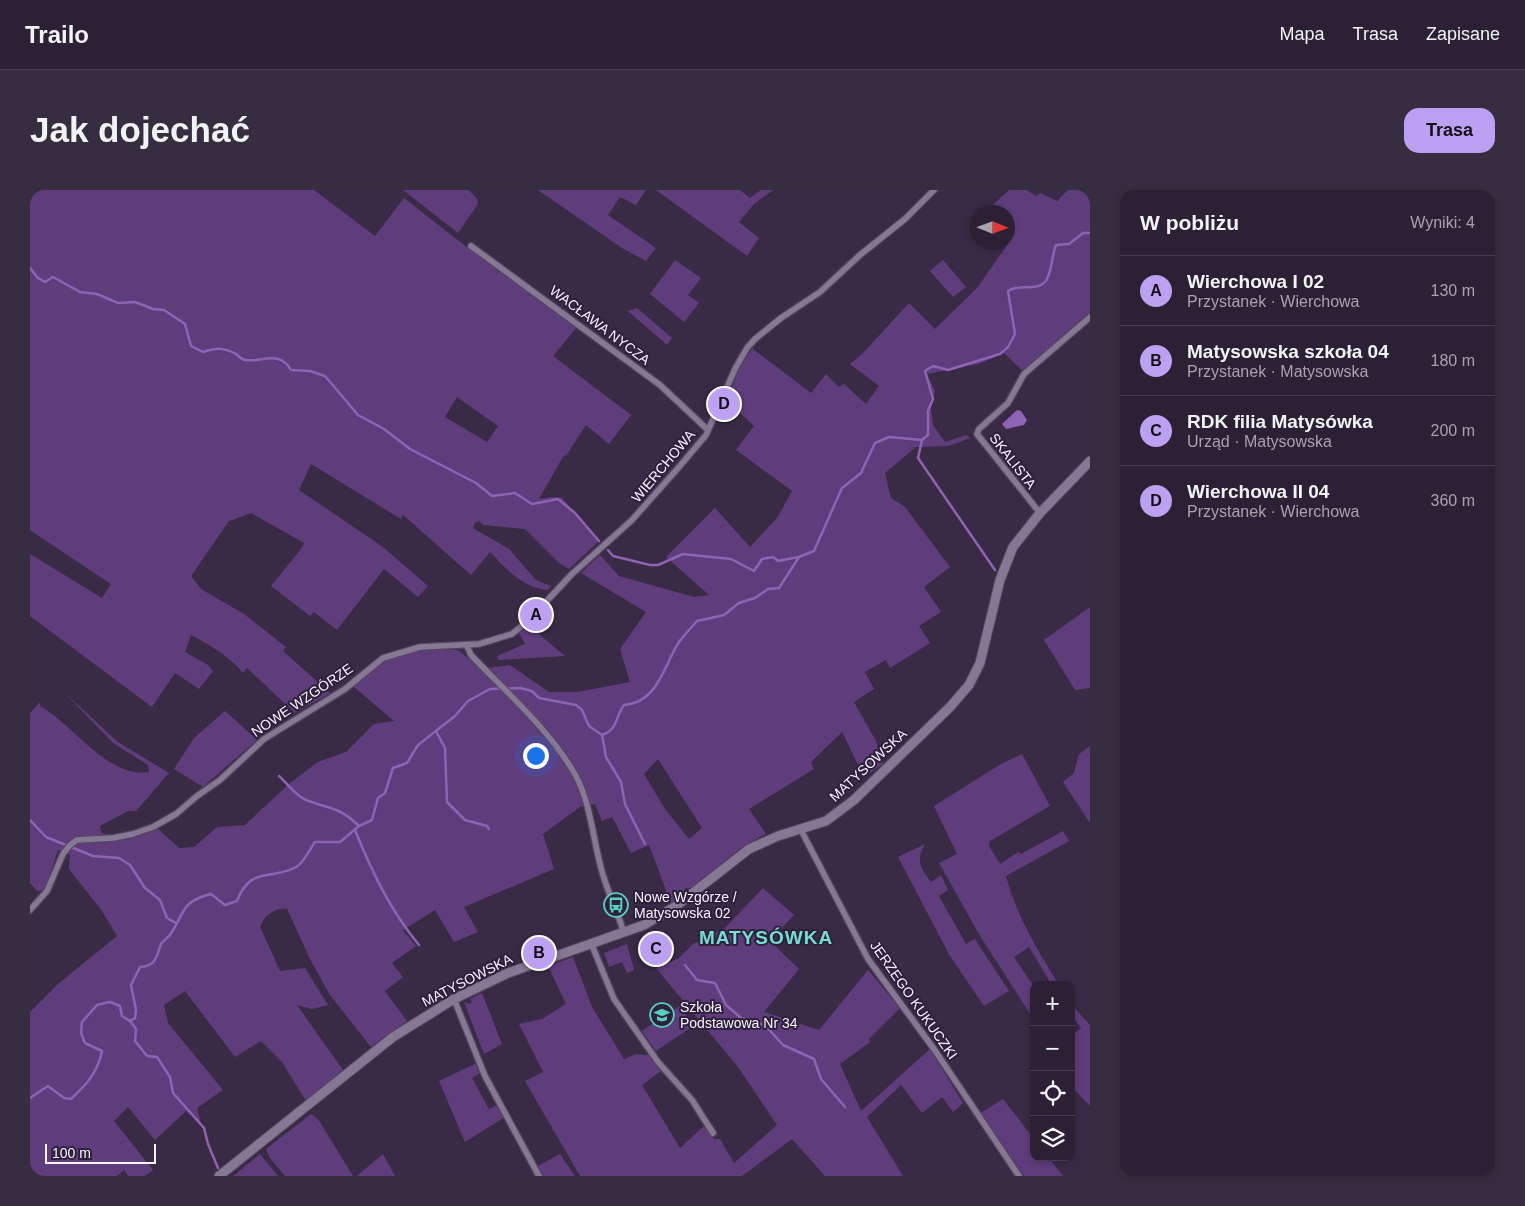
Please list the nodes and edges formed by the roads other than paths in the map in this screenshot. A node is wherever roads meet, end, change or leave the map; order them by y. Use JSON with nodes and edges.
{"nodes":[{"id":1,"x":934,"y":190,"type":"edge"},
{"id":2,"x":471,"y":246,"type":"dead end"},
{"id":3,"x":1090,"y":317,"type":"edge"},
{"id":4,"x":708,"y":430,"type":"junction"},
{"id":5,"x":1090,"y":461,"type":"edge"},
{"id":6,"x":1040,"y":513,"type":"junction"},
{"id":7,"x":467,"y":646,"type":"junction"},
{"id":8,"x":801,"y":830,"type":"junction"},
{"id":9,"x":30,"y":910,"type":"edge"},
{"id":10,"x":624,"y":933,"type":"junction"},
{"id":11,"x":591,"y":943,"type":"junction"},
{"id":12,"x":454,"y":999,"type":"junction"},
{"id":13,"x":713,"y":1133,"type":"dead end"},
{"id":14,"x":219,"y":1176,"type":"edge"},
{"id":15,"x":539,"y":1176,"type":"edge"},
{"id":16,"x":1019,"y":1176,"type":"edge"}],
"edges":[{"from":1,"to":4,"type":"street","name":"WIERCHOWA"},
{"from":2,"to":4,"type":"street","name":"WACŁAWA NYCZA"},
{"from":3,"to":6,"type":"street","name":"SKALISTA"},
{"from":4,"to":7,"type":"street","name":"WIERCHOWA"},
{"from":5,"to":6,"type":"street","name":"MATYSOWSKA"},
{"from":6,"to":8,"type":"street","name":"MATYSOWSKA"},
{"from":7,"to":9,"type":"street","name":"NOWE WZGÓRZE"},
{"from":7,"to":10,"type":"street"},
{"from":8,"to":10,"type":"street","name":"MATYSOWSKA"},
{"from":8,"to":16,"type":"street","name":"JERZEGO KUKUCZKI"},
{"from":10,"to":11,"type":"street","name":"MATYSOWSKA"},
{"from":11,"to":12,"type":"street","name":"MATYSOWSKA"},
{"from":11,"to":13,"type":"street"},
{"from":12,"to":14,"type":"street","name":"MATYSOWSKA"},
{"from":12,"to":15,"type":"street"}]}
